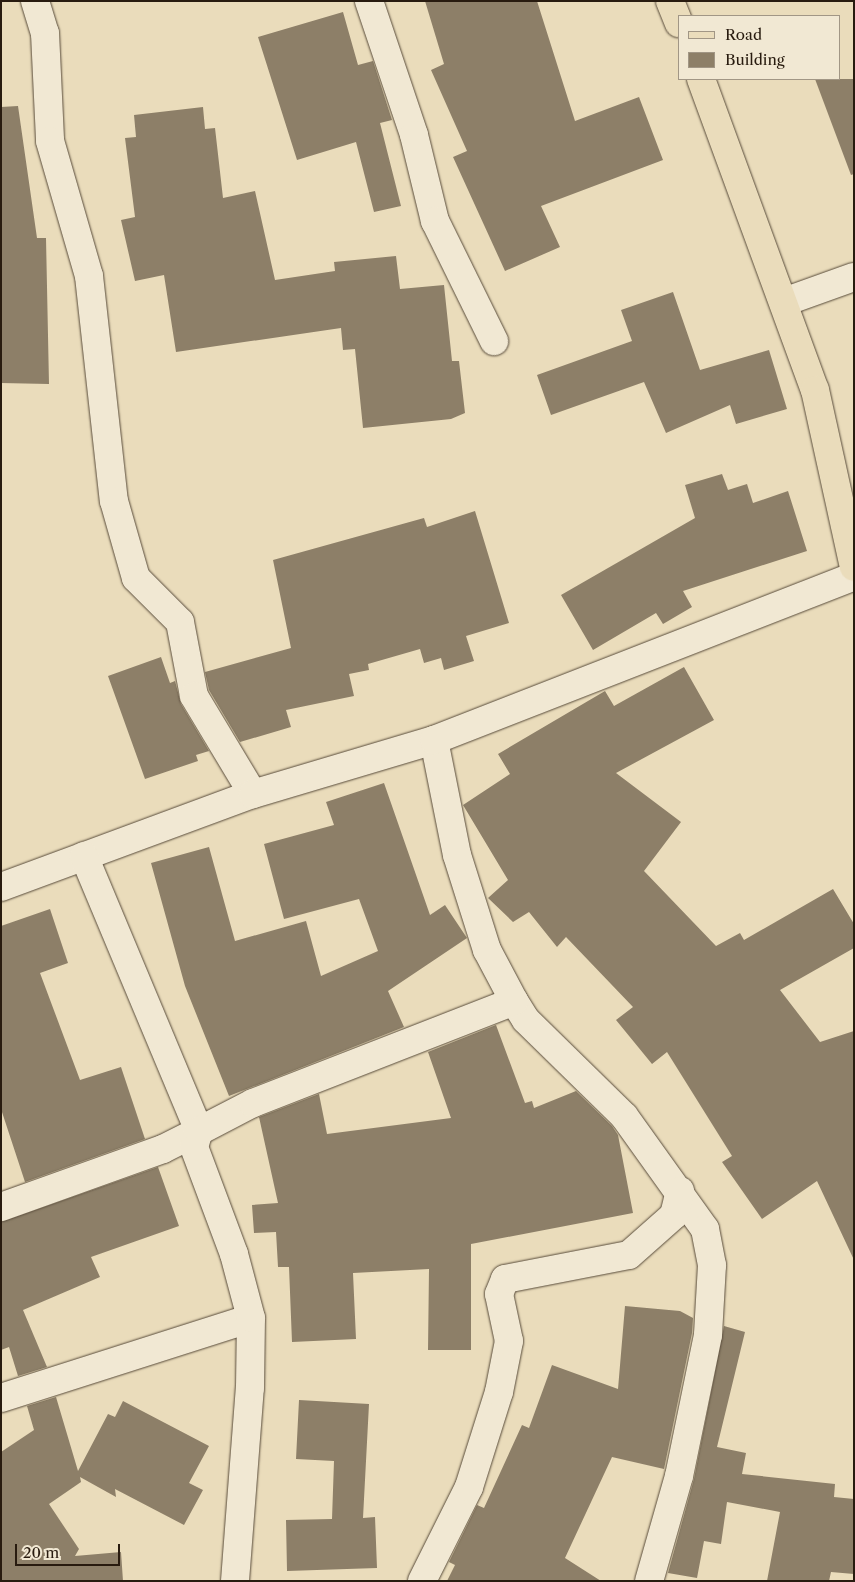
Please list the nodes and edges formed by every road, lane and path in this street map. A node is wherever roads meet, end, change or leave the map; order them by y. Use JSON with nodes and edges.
{"nodes":[{"id":1,"x":35,"y":1,"type":"edge"},
{"id":2,"x":369,"y":1,"type":"edge"},
{"id":3,"x":670,"y":1,"type":"edge"},
{"id":4,"x":678,"y":21,"type":"edge"},
{"id":5,"x":701,"y":80,"type":"edge"},
{"id":6,"x":854,"y":277,"type":"edge"},
{"id":7,"x":784,"y":302,"type":"junction"},
{"id":8,"x":494,"y":340,"type":"dead end"},
{"id":9,"x":854,"y":567,"type":"edge"},
{"id":10,"x":854,"y":576,"type":"edge"},
{"id":11,"x":434,"y":740,"type":"junction"},
{"id":12,"x":253,"y":794,"type":"junction"},
{"id":13,"x":84,"y":856,"type":"junction"},
{"id":14,"x":1,"y":887,"type":"edge"},
{"id":15,"x":514,"y":1001,"type":"junction"},
{"id":16,"x":199,"y":1131,"type":"junction"},
{"id":17,"x":680,"y":1191,"type":"junction"},
{"id":18,"x":1,"y":1207,"type":"edge"},
{"id":19,"x":250,"y":1318,"type":"junction"},
{"id":20,"x":1,"y":1398,"type":"edge"},
{"id":21,"x":235,"y":1581,"type":"edge"},
{"id":22,"x":422,"y":1581,"type":"edge"},
{"id":23,"x":649,"y":1581,"type":"edge"}],
"edges":[{"from":1,"to":12,"type":"street"},
{"from":2,"to":8,"type":"street"},
{"from":3,"to":4,"type":"main road"},
{"from":5,"to":7,"type":"main road"},
{"from":6,"to":7,"type":"street"},
{"from":7,"to":9,"type":"main road"},
{"from":10,"to":11,"type":"street"},
{"from":11,"to":12,"type":"street"},
{"from":11,"to":15,"type":"street"},
{"from":12,"to":13,"type":"street"},
{"from":13,"to":14,"type":"street"},
{"from":13,"to":16,"type":"street"},
{"from":15,"to":16,"type":"street"},
{"from":15,"to":17,"type":"street"},
{"from":16,"to":18,"type":"street"},
{"from":16,"to":19,"type":"street"},
{"from":17,"to":22,"type":"street"},
{"from":17,"to":23,"type":"street"},
{"from":19,"to":20,"type":"street"},
{"from":19,"to":21,"type":"street"}]}
